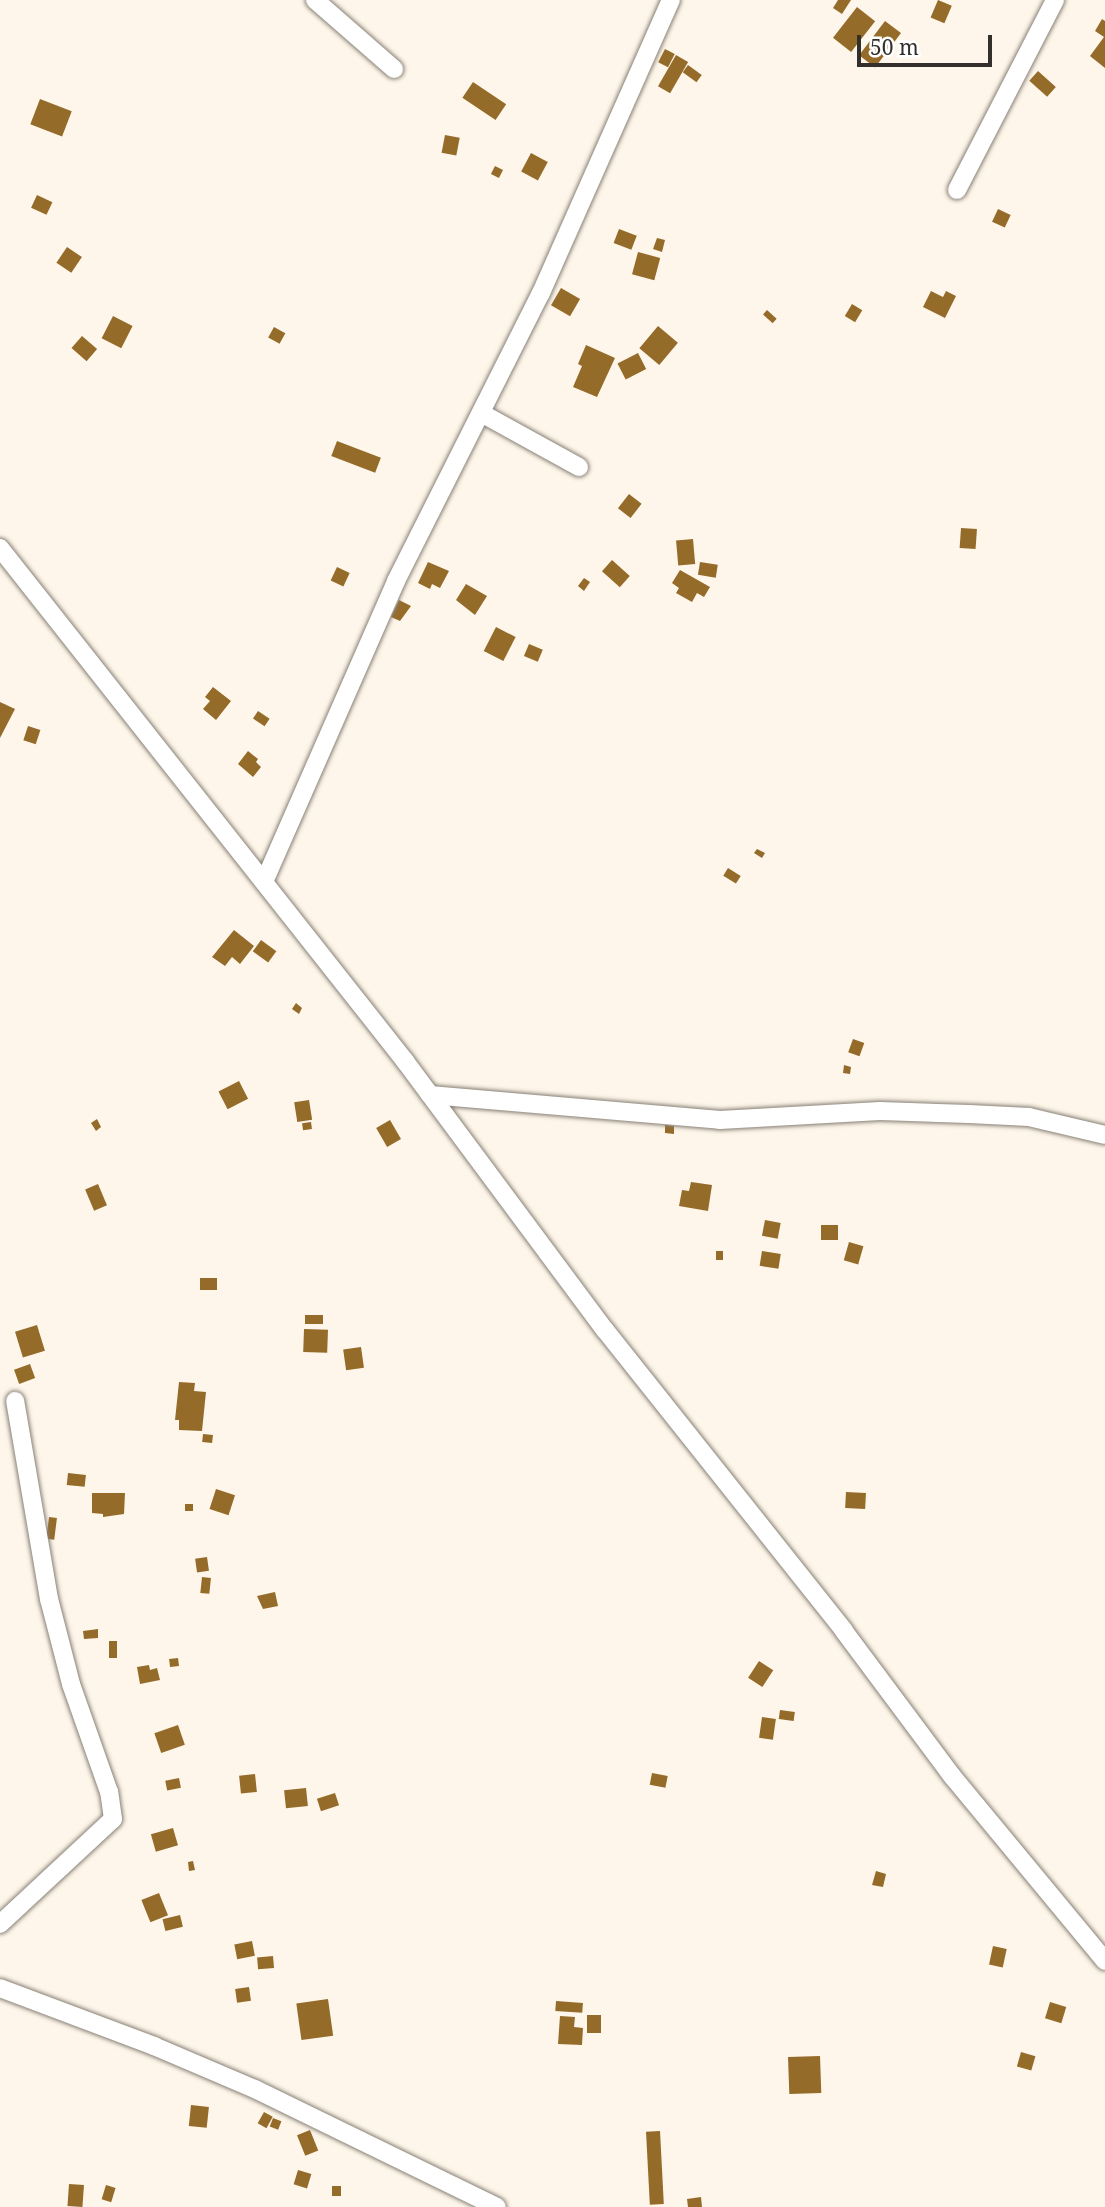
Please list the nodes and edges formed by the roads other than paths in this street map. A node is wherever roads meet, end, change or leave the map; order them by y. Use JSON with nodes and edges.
{"nodes":[{"id":1,"x":315,"y":0,"type":"edge"},
{"id":2,"x":671,"y":0,"type":"edge"},
{"id":3,"x":1055,"y":0,"type":"edge"},
{"id":4,"x":394,"y":69,"type":"dead end"},
{"id":5,"x":957,"y":190,"type":"dead end"},
{"id":6,"x":481,"y":413,"type":"junction"},
{"id":7,"x":579,"y":467,"type":"dead end"},
{"id":8,"x":0,"y":548,"type":"edge"},
{"id":9,"x":264,"y":882,"type":"junction"},
{"id":10,"x":430,"y":1095,"type":"junction"},
{"id":11,"x":1105,"y":1135,"type":"edge"},
{"id":12,"x":15,"y":1401,"type":"dead end"},
{"id":13,"x":0,"y":1924,"type":"edge"},
{"id":14,"x":1105,"y":1961,"type":"edge"},
{"id":15,"x":0,"y":1988,"type":"edge"},
{"id":16,"x":496,"y":2207,"type":"edge"}],
"edges":[{"from":1,"to":4,"type":"street"},
{"from":2,"to":6,"type":"street"},
{"from":3,"to":5,"type":"street"},
{"from":6,"to":7,"type":"street"},
{"from":6,"to":9,"type":"street"},
{"from":8,"to":9,"type":"street"},
{"from":9,"to":10,"type":"street"},
{"from":10,"to":11,"type":"street"},
{"from":10,"to":14,"type":"street"},
{"from":12,"to":13,"type":"street"},
{"from":15,"to":16,"type":"street"}]}
